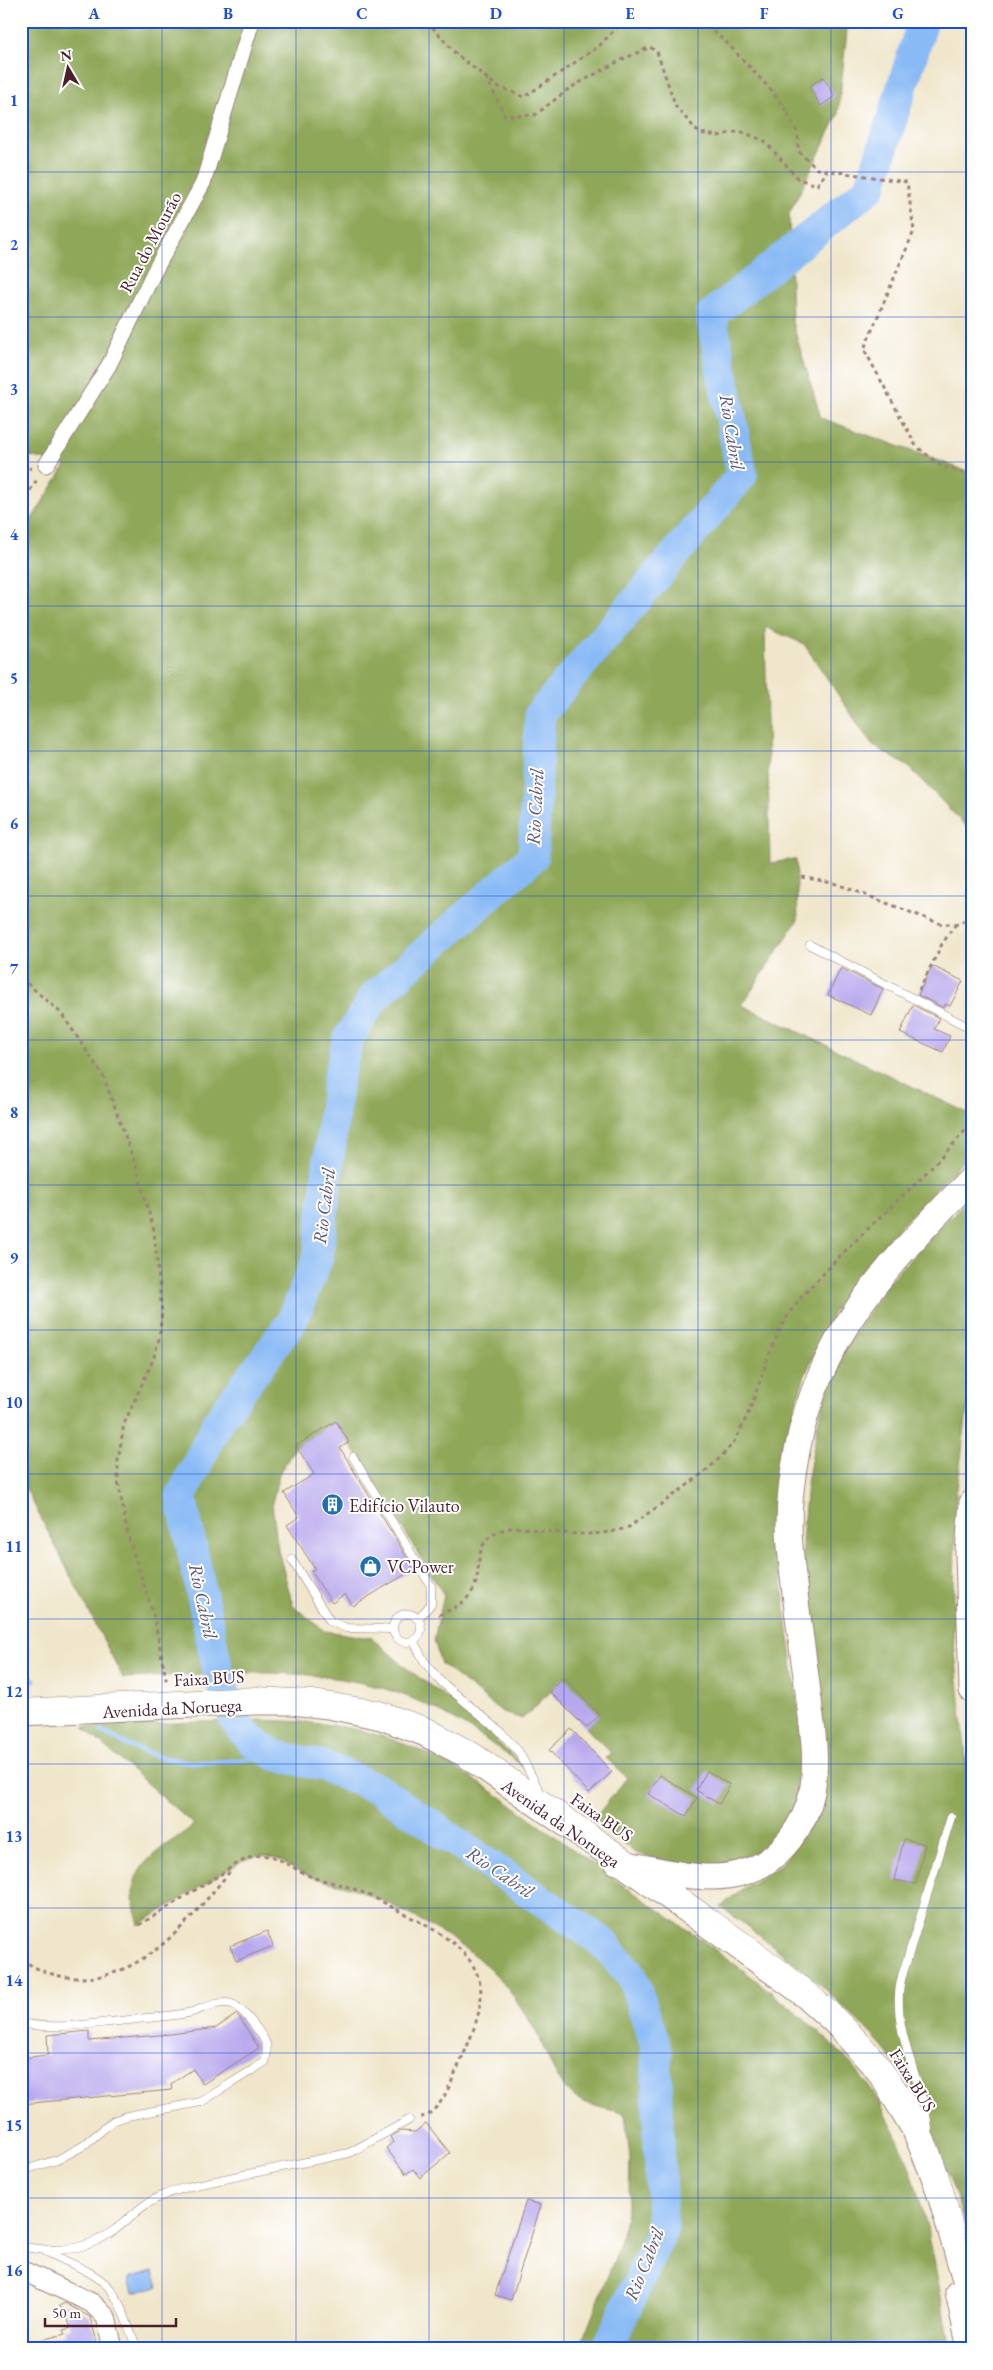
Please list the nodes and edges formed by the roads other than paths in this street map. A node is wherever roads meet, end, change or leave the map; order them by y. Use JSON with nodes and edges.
{"nodes":[{"id":1,"x":252,"y":21,"type":"edge"},
{"id":2,"x":46,"y":464,"type":"road end"},
{"id":3,"x":810,"y":945,"type":"dead end"},
{"id":4,"x":972,"y":1029,"type":"edge"},
{"id":5,"x":972,"y":1178,"type":"edge"},
{"id":6,"x":352,"y":1457,"type":"dead end"},
{"id":7,"x":972,"y":1503,"type":"edge"},
{"id":8,"x":292,"y":1560,"type":"dead end"},
{"id":9,"x":419,"y":1621,"type":"junction"},
{"id":10,"x":392,"y":1629,"type":"junction"},
{"id":11,"x":413,"y":1640,"type":"junction"},
{"id":12,"x":972,"y":1690,"type":"edge"},
{"id":13,"x":256,"y":1698,"type":"junction"},
{"id":14,"x":169,"y":1701,"type":"junction"},
{"id":15,"x":21,"y":1703,"type":"edge"},
{"id":16,"x":21,"y":1715,"type":"edge"},
{"id":17,"x":541,"y":1792,"type":"junction"},
{"id":18,"x":547,"y":1813,"type":"junction"},
{"id":19,"x":952,"y":1816,"type":"dead end"},
{"id":20,"x":617,"y":1862,"type":"junction"},
{"id":21,"x":648,"y":1867,"type":"junction"},
{"id":22,"x":21,"y":2023,"type":"edge"},
{"id":23,"x":409,"y":2120,"type":"road end"},
{"id":24,"x":929,"y":2137,"type":"junction"},
{"id":25,"x":929,"y":2166,"type":"junction"},
{"id":26,"x":21,"y":2171,"type":"edge"},
{"id":27,"x":946,"y":2223,"type":"junction"},
{"id":28,"x":21,"y":2246,"type":"edge"},
{"id":29,"x":45,"y":2251,"type":"junction"},
{"id":30,"x":967,"y":2258,"type":"dead end"},
{"id":31,"x":21,"y":2270,"type":"edge"},
{"id":32,"x":972,"y":2310,"type":"edge"},
{"id":33,"x":113,"y":2349,"type":"edge"},
{"id":34,"x":137,"y":2349,"type":"edge"},
{"id":35,"x":968,"y":2349,"type":"edge"}],
"edges":[{"from":1,"to":2,"type":"street","name":"Rua do Mourão"},
{"from":3,"to":4,"type":"lane"},
{"from":5,"to":21,"type":"highway"},
{"from":6,"to":9,"type":"lane"},
{"from":7,"to":12,"type":"highway"},
{"from":8,"to":10,"type":"lane"},
{"from":9,"to":10,"type":"lane"},
{"from":9,"to":11,"type":"lane"},
{"from":10,"to":11,"type":"lane"},
{"from":11,"to":17,"type":"lane"},
{"from":13,"to":14,"type":"main road","name":"Avenida da Noruega"},
{"from":13,"to":17,"type":"lane","name":"Faixa BUS"},
{"from":13,"to":18,"type":"main road","name":"Avenida da Noruega"},
{"from":14,"to":15,"type":"lane","name":"Faixa BUS"},
{"from":14,"to":16,"type":"main road","name":"Avenida da Noruega"},
{"from":17,"to":18,"type":"lane"},
{"from":17,"to":21,"type":"lane","name":"Faixa BUS"},
{"from":18,"to":20,"type":"main road","name":"Avenida da Noruega"},
{"from":19,"to":24,"type":"lane"},
{"from":20,"to":21,"type":"highway"},
{"from":20,"to":25,"type":"main road","name":"Avenida da Noruega"},
{"from":21,"to":24,"type":"lane","name":"Faixa BUS"},
{"from":22,"to":26,"type":"lane"},
{"from":23,"to":29,"type":"lane"},
{"from":24,"to":25,"type":"lane"},
{"from":24,"to":30,"type":"lane","name":"Faixa BUS"},
{"from":25,"to":27,"type":"main road","name":"Avenida da Noruega"},
{"from":27,"to":32,"type":"main road"},
{"from":27,"to":35,"type":"main road"},
{"from":28,"to":29,"type":"lane"},
{"from":29,"to":34,"type":"lane"},
{"from":31,"to":33,"type":"street"}]}
